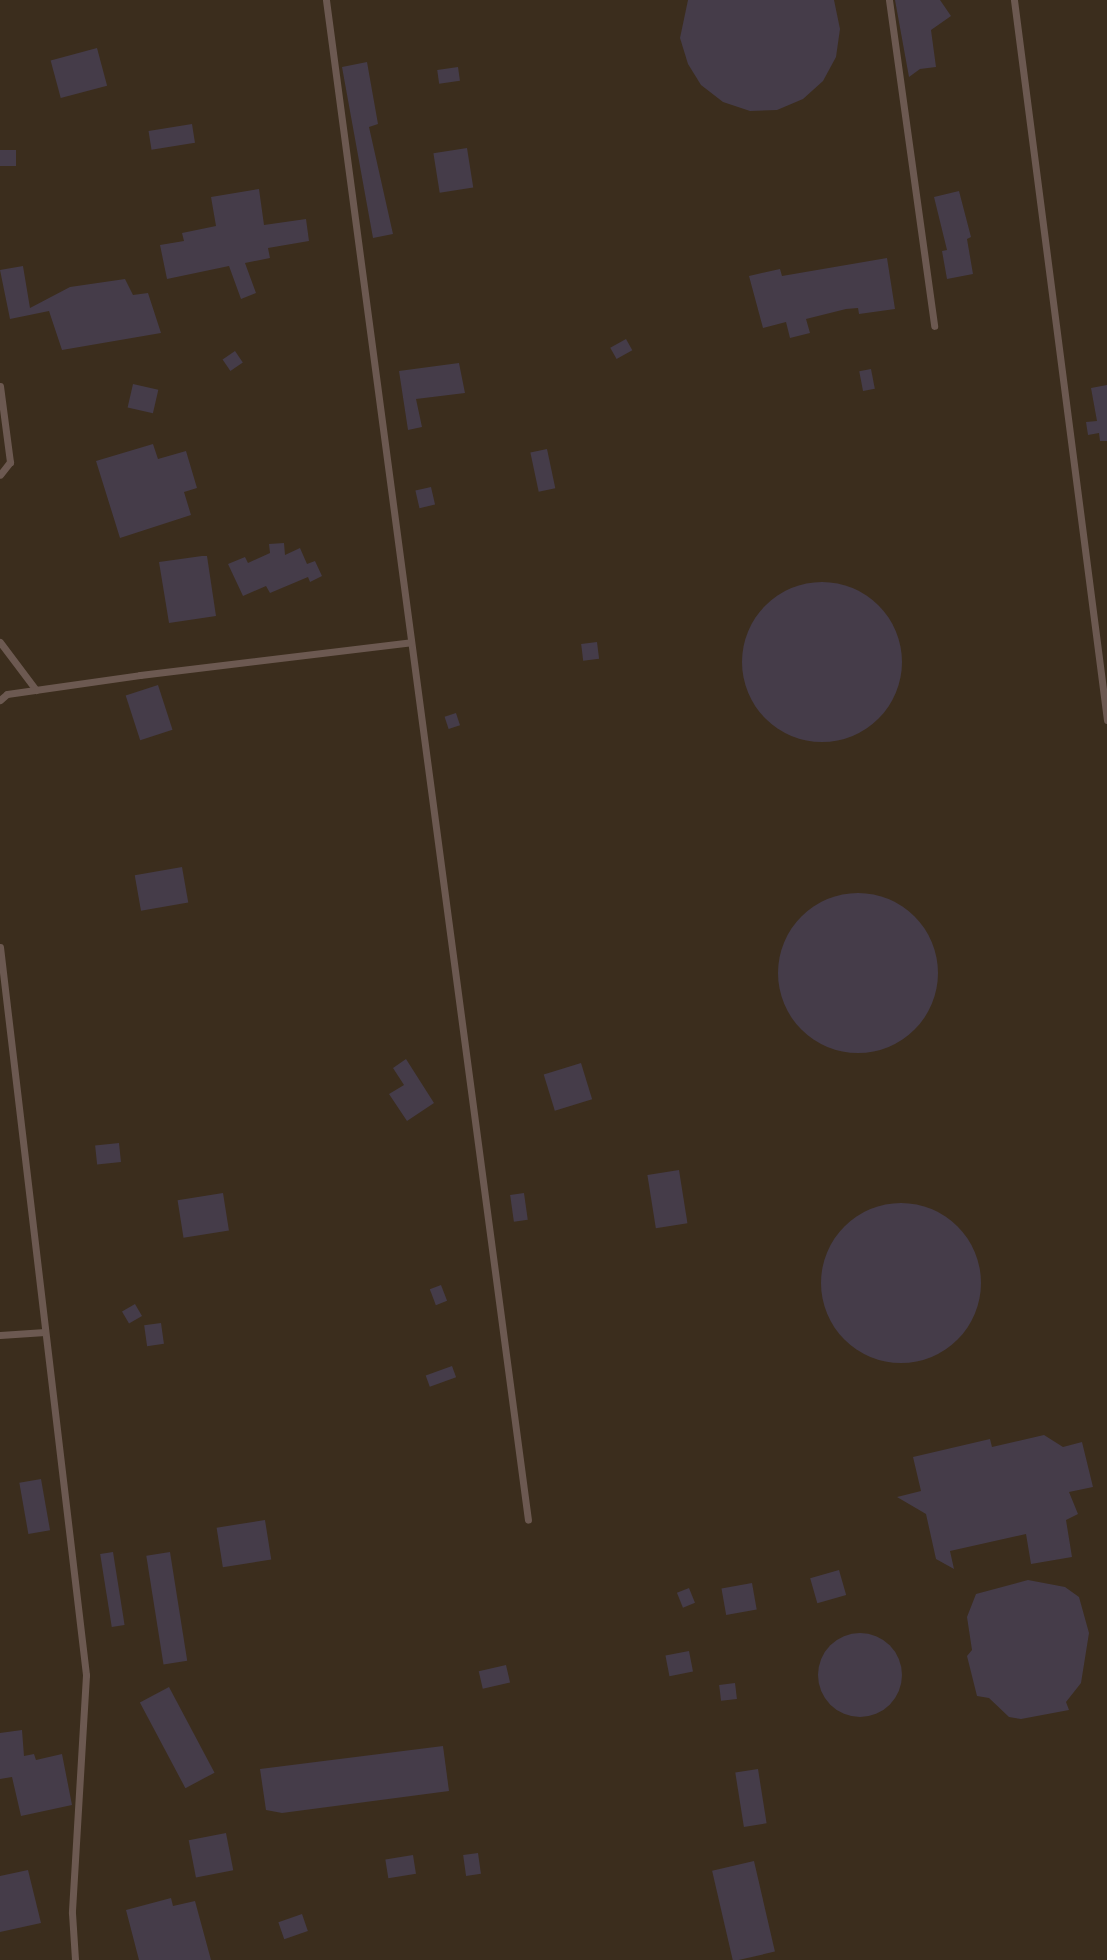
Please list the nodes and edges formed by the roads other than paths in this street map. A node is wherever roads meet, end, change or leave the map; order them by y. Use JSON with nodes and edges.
{"nodes":[{"id":1,"x":326,"y":0,"type":"edge"},
{"id":2,"x":889,"y":0,"type":"edge"},
{"id":3,"x":1014,"y":0,"type":"edge"},
{"id":4,"x":934,"y":326,"type":"dead end"},
{"id":5,"x":0,"y":386,"type":"edge"},
{"id":6,"x":0,"y":475,"type":"edge"},
{"id":7,"x":0,"y":642,"type":"edge"},
{"id":8,"x":411,"y":642,"type":"junction"},
{"id":9,"x":36,"y":690,"type":"junction"},
{"id":10,"x":0,"y":700,"type":"edge"},
{"id":11,"x":1107,"y":720,"type":"edge"},
{"id":12,"x":0,"y":947,"type":"edge"},
{"id":13,"x":46,"y":1332,"type":"junction"},
{"id":14,"x":0,"y":1335,"type":"edge"},
{"id":15,"x":528,"y":1520,"type":"dead end"},
{"id":16,"x":75,"y":1960,"type":"edge"}],
"edges":[{"from":1,"to":8,"type":"lane"},
{"from":2,"to":4,"type":"lane"},
{"from":3,"to":11,"type":"lane"},
{"from":5,"to":6,"type":"lane"},
{"from":7,"to":9,"type":"lane"},
{"from":8,"to":9,"type":"lane"},
{"from":8,"to":15,"type":"lane"},
{"from":9,"to":10,"type":"lane"},
{"from":12,"to":13,"type":"lane"},
{"from":13,"to":14,"type":"lane"},
{"from":13,"to":16,"type":"lane"}]}
